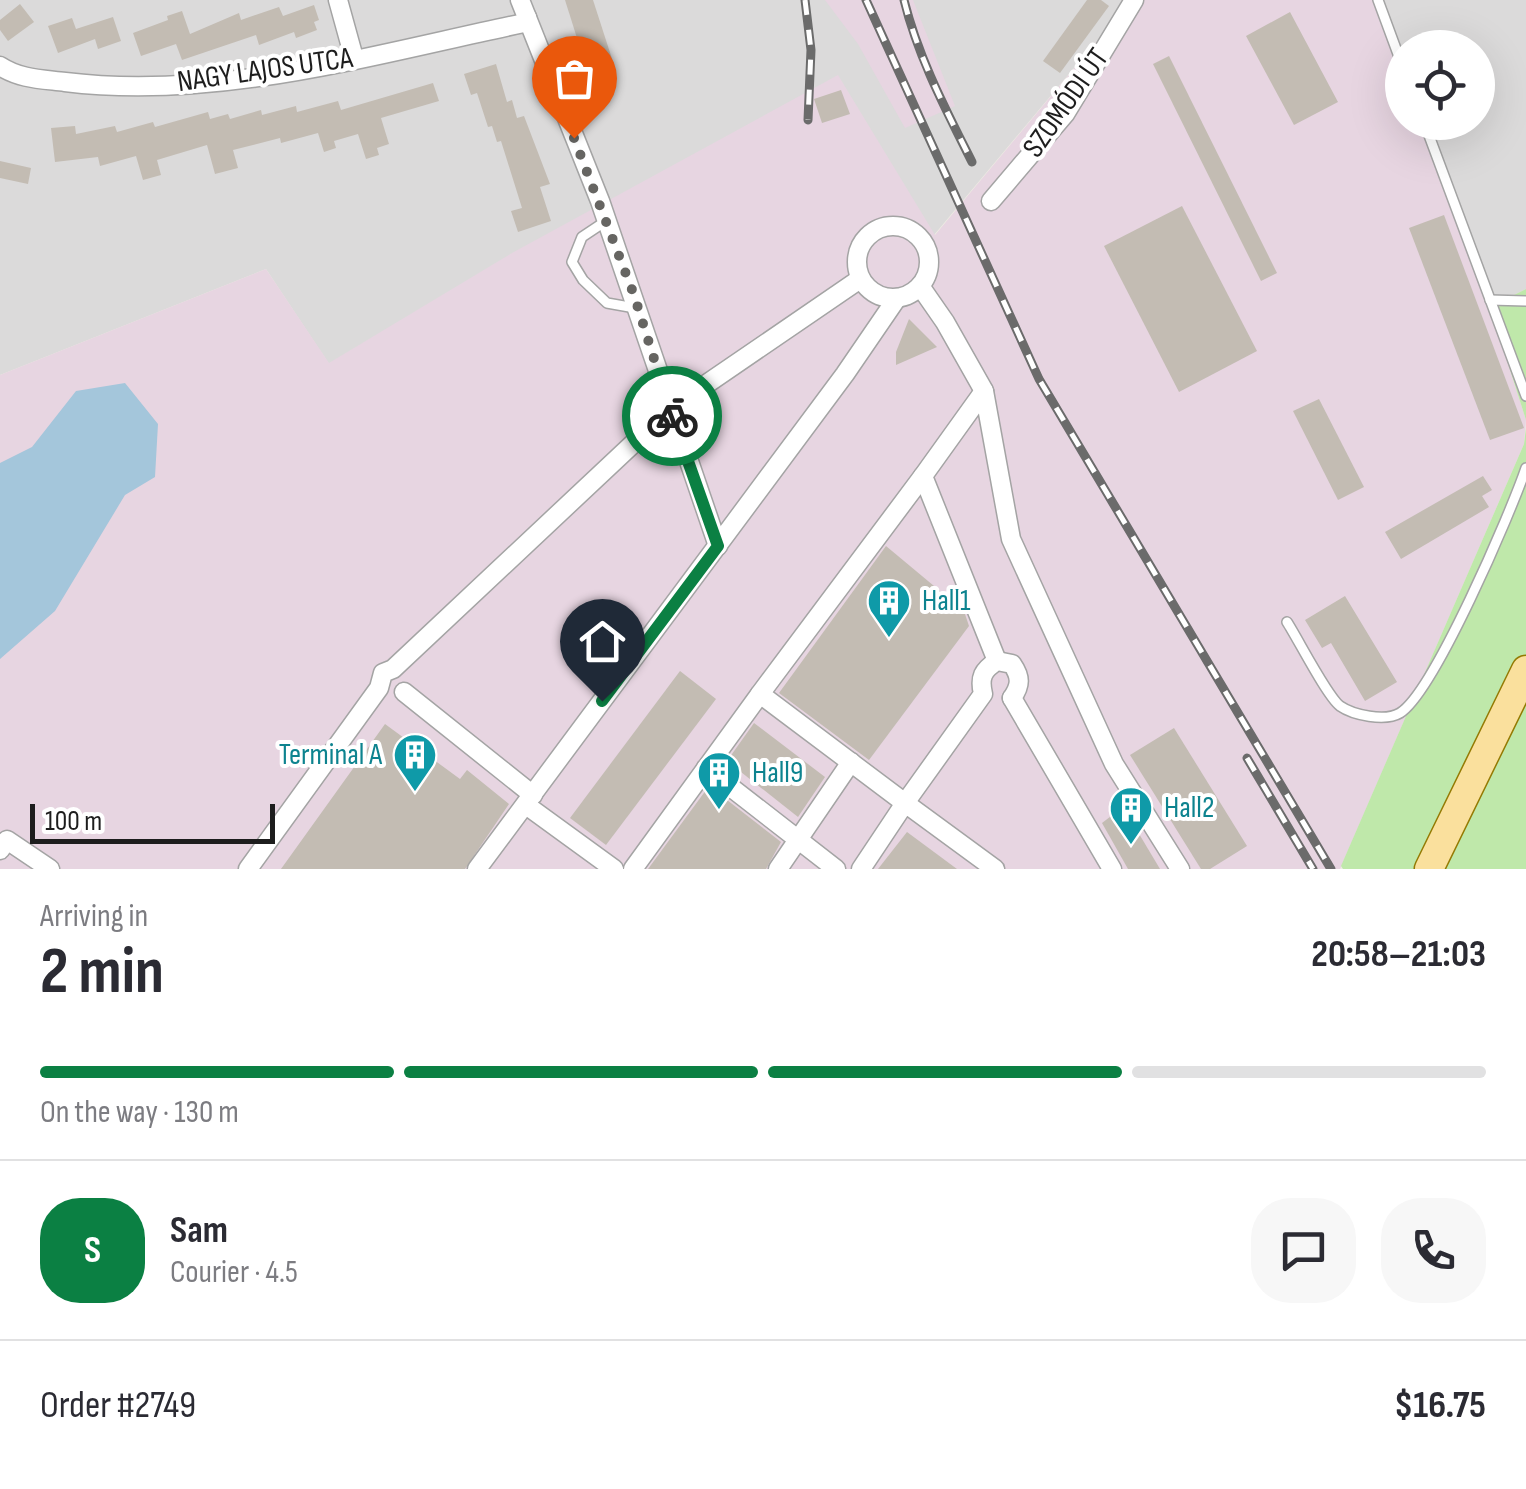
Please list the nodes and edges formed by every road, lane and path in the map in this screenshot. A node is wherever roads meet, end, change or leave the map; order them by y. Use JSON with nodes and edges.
{"nodes":[{"id":1,"x":338,"y":0,"type":"edge"},
{"id":2,"x":1134,"y":0,"type":"edge"},
{"id":3,"x":1378,"y":0,"type":"edge"},
{"id":4,"x":524,"y":9,"type":"edge"},
{"id":5,"x":1389,"y":30,"type":"edge"},
{"id":6,"x":354,"y":58,"type":"junction"},
{"id":7,"x":0,"y":66,"type":"edge"},
{"id":8,"x":1431,"y":140,"type":"edge"},
{"id":9,"x":991,"y":200,"type":"dead end"},
{"id":10,"x":607,"y":220,"type":"junction"},
{"id":11,"x":866,"y":286,"type":"junction"},
{"id":12,"x":920,"y":286,"type":"junction"},
{"id":13,"x":897,"y":298,"type":"junction"},
{"id":14,"x":1490,"y":300,"type":"junction"},
{"id":15,"x":1526,"y":302,"type":"edge"},
{"id":16,"x":631,"y":303,"type":"junction"},
{"id":17,"x":863,"y":348,"type":"junction"},
{"id":18,"x":984,"y":391,"type":"junction"},
{"id":19,"x":1526,"y":396,"type":"edge"},
{"id":20,"x":670,"y":410,"type":"junction"},
{"id":21,"x":1526,"y":468,"type":"edge"},
{"id":22,"x":923,"y":476,"type":"junction"},
{"id":23,"x":718,"y":546,"type":"junction"},
{"id":24,"x":1287,"y":622,"type":"dead end"},
{"id":25,"x":997,"y":661,"type":"junction"},
{"id":26,"x":393,"y":669,"type":"junction"},
{"id":27,"x":1526,"y":670,"type":"edge"},
{"id":28,"x":379,"y":688,"type":"junction"},
{"id":29,"x":404,"y":692,"type":"junction"},
{"id":30,"x":760,"y":694,"type":"junction"},
{"id":31,"x":983,"y":694,"type":"junction"},
{"id":32,"x":1012,"y":698,"type":"junction"},
{"id":33,"x":851,"y":762,"type":"junction"},
{"id":34,"x":706,"y":768,"type":"junction"},
{"id":35,"x":529,"y":800,"type":"junction"},
{"id":36,"x":905,"y":803,"type":"junction"},
{"id":37,"x":798,"y":839,"type":"junction"},
{"id":38,"x":0,"y":850,"type":"edge"},
{"id":39,"x":50,"y":869,"type":"edge"},
{"id":40,"x":248,"y":869,"type":"edge"},
{"id":41,"x":477,"y":869,"type":"edge"},
{"id":42,"x":614,"y":869,"type":"edge"},
{"id":43,"x":633,"y":869,"type":"edge"},
{"id":44,"x":778,"y":869,"type":"edge"},
{"id":45,"x":836,"y":869,"type":"edge"},
{"id":46,"x":860,"y":869,"type":"edge"},
{"id":47,"x":995,"y":869,"type":"edge"},
{"id":48,"x":1112,"y":869,"type":"edge"},
{"id":49,"x":1180,"y":869,"type":"edge"},
{"id":50,"x":1430,"y":869,"type":"edge"}],
"edges":[{"from":1,"to":6,"type":"street"},
{"from":2,"to":9,"type":"street","name":"SZOMÓDI ÚT"},
{"from":3,"to":5,"type":"lane"},
{"from":4,"to":6,"type":"street","name":"NAGY LAJOS UTCA"},
{"from":4,"to":10,"type":"street"},
{"from":6,"to":7,"type":"street","name":"NAGY LAJOS UTCA"},
{"from":8,"to":14,"type":"lane"},
{"from":10,"to":16,"type":"street"},
{"from":10,"to":16,"type":"lane"},
{"from":11,"to":12,"type":"street"},
{"from":11,"to":13,"type":"street"},
{"from":11,"to":17,"type":"street"},
{"from":11,"to":20,"type":"street"},
{"from":12,"to":13,"type":"street"},
{"from":12,"to":18,"type":"street"},
{"from":13,"to":17,"type":"street"},
{"from":14,"to":15,"type":"lane"},
{"from":14,"to":19,"type":"lane"},
{"from":16,"to":20,"type":"street"},
{"from":17,"to":23,"type":"street"},
{"from":18,"to":22,"type":"street"},
{"from":18,"to":49,"type":"street"},
{"from":20,"to":23,"type":"street"},
{"from":20,"to":26,"type":"street"},
{"from":21,"to":24,"type":"lane"},
{"from":22,"to":25,"type":"street"},
{"from":22,"to":30,"type":"street"},
{"from":23,"to":35,"type":"street"},
{"from":25,"to":31,"type":"street"},
{"from":25,"to":32,"type":"street"},
{"from":26,"to":28,"type":"street"},
{"from":26,"to":29,"type":"street"},
{"from":27,"to":50,"type":"main road"},
{"from":28,"to":29,"type":"street"},
{"from":28,"to":40,"type":"street"},
{"from":29,"to":35,"type":"street"},
{"from":30,"to":33,"type":"street"},
{"from":30,"to":34,"type":"street"},
{"from":31,"to":32,"type":"street"},
{"from":31,"to":36,"type":"street"},
{"from":32,"to":48,"type":"street"},
{"from":33,"to":36,"type":"street"},
{"from":33,"to":37,"type":"street"},
{"from":34,"to":37,"type":"street"},
{"from":34,"to":43,"type":"street"},
{"from":35,"to":41,"type":"street"},
{"from":35,"to":42,"type":"street"},
{"from":36,"to":46,"type":"street"},
{"from":36,"to":47,"type":"street"},
{"from":37,"to":44,"type":"street"},
{"from":37,"to":45,"type":"street"},
{"from":38,"to":39,"type":"street"}]}
